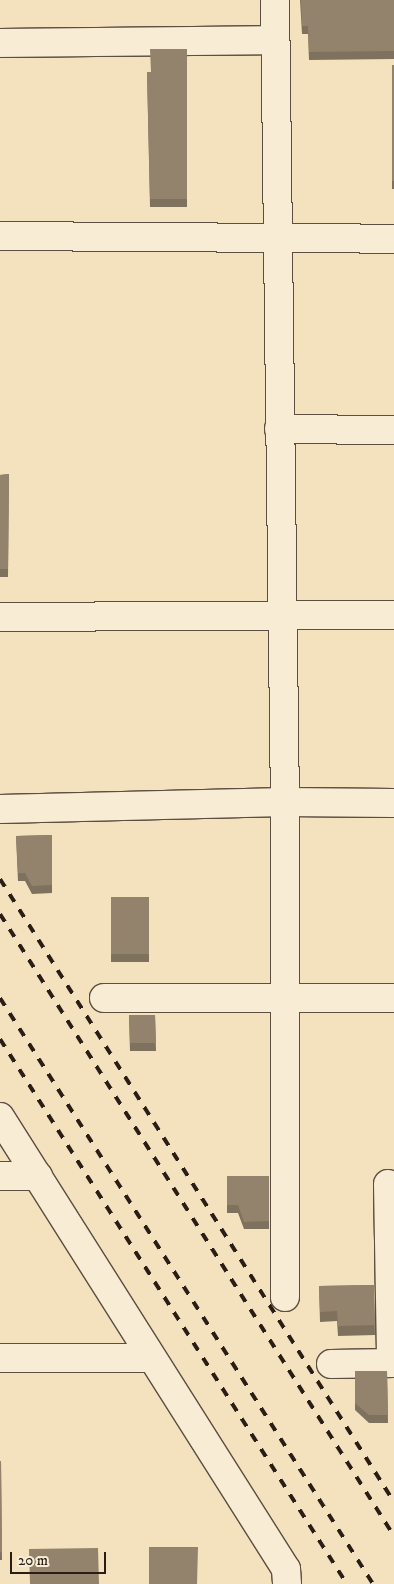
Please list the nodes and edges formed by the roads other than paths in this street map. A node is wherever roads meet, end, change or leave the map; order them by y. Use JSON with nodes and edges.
{"nodes":[{"id":1,"x":275,"y":0,"type":"edge"},
{"id":2,"x":275,"y":40,"type":"junction"},
{"id":3,"x":0,"y":43,"type":"edge"},
{"id":4,"x":0,"y":236,"type":"edge"},
{"id":5,"x":278,"y":237,"type":"junction"},
{"id":6,"x":394,"y":239,"type":"edge"},
{"id":7,"x":279,"y":429,"type":"junction"},
{"id":8,"x":394,"y":430,"type":"edge"},
{"id":9,"x":285,"y":615,"type":"junction"},
{"id":10,"x":394,"y":615,"type":"edge"},
{"id":11,"x":0,"y":617,"type":"edge"},
{"id":12,"x":285,"y":802,"type":"junction"},
{"id":13,"x":394,"y":802,"type":"edge"},
{"id":14,"x":0,"y":809,"type":"edge"},
{"id":15,"x":285,"y":996,"type":"junction"},
{"id":16,"x":104,"y":998,"type":"dead end"},
{"id":17,"x":394,"y":998,"type":"edge"},
{"id":18,"x":0,"y":1117,"type":"edge"},
{"id":19,"x":0,"y":1176,"type":"edge"},
{"id":20,"x":38,"y":1176,"type":"junction"},
{"id":21,"x":388,"y":1184,"type":"dead end"},
{"id":22,"x":285,"y":1297,"type":"dead end"},
{"id":23,"x":0,"y":1358,"type":"edge"},
{"id":24,"x":151,"y":1358,"type":"junction"},
{"id":25,"x":392,"y":1363,"type":"edge"},
{"id":26,"x":331,"y":1364,"type":"dead end"},
{"id":27,"x":287,"y":1584,"type":"edge"}],
"edges":[{"from":1,"to":2,"type":"street"},
{"from":2,"to":3,"type":"street"},
{"from":2,"to":5,"type":"street"},
{"from":4,"to":5,"type":"street"},
{"from":5,"to":6,"type":"street"},
{"from":5,"to":7,"type":"street"},
{"from":7,"to":8,"type":"street"},
{"from":7,"to":9,"type":"street"},
{"from":9,"to":10,"type":"street"},
{"from":9,"to":11,"type":"street"},
{"from":9,"to":12,"type":"street"},
{"from":12,"to":13,"type":"street"},
{"from":12,"to":14,"type":"street"},
{"from":12,"to":15,"type":"street"},
{"from":15,"to":16,"type":"street"},
{"from":15,"to":17,"type":"street"},
{"from":15,"to":22,"type":"street"},
{"from":18,"to":20,"type":"street"},
{"from":19,"to":20,"type":"street"},
{"from":20,"to":24,"type":"street"},
{"from":21,"to":25,"type":"street"},
{"from":23,"to":24,"type":"street"},
{"from":24,"to":27,"type":"street"},
{"from":25,"to":26,"type":"street"}]}
